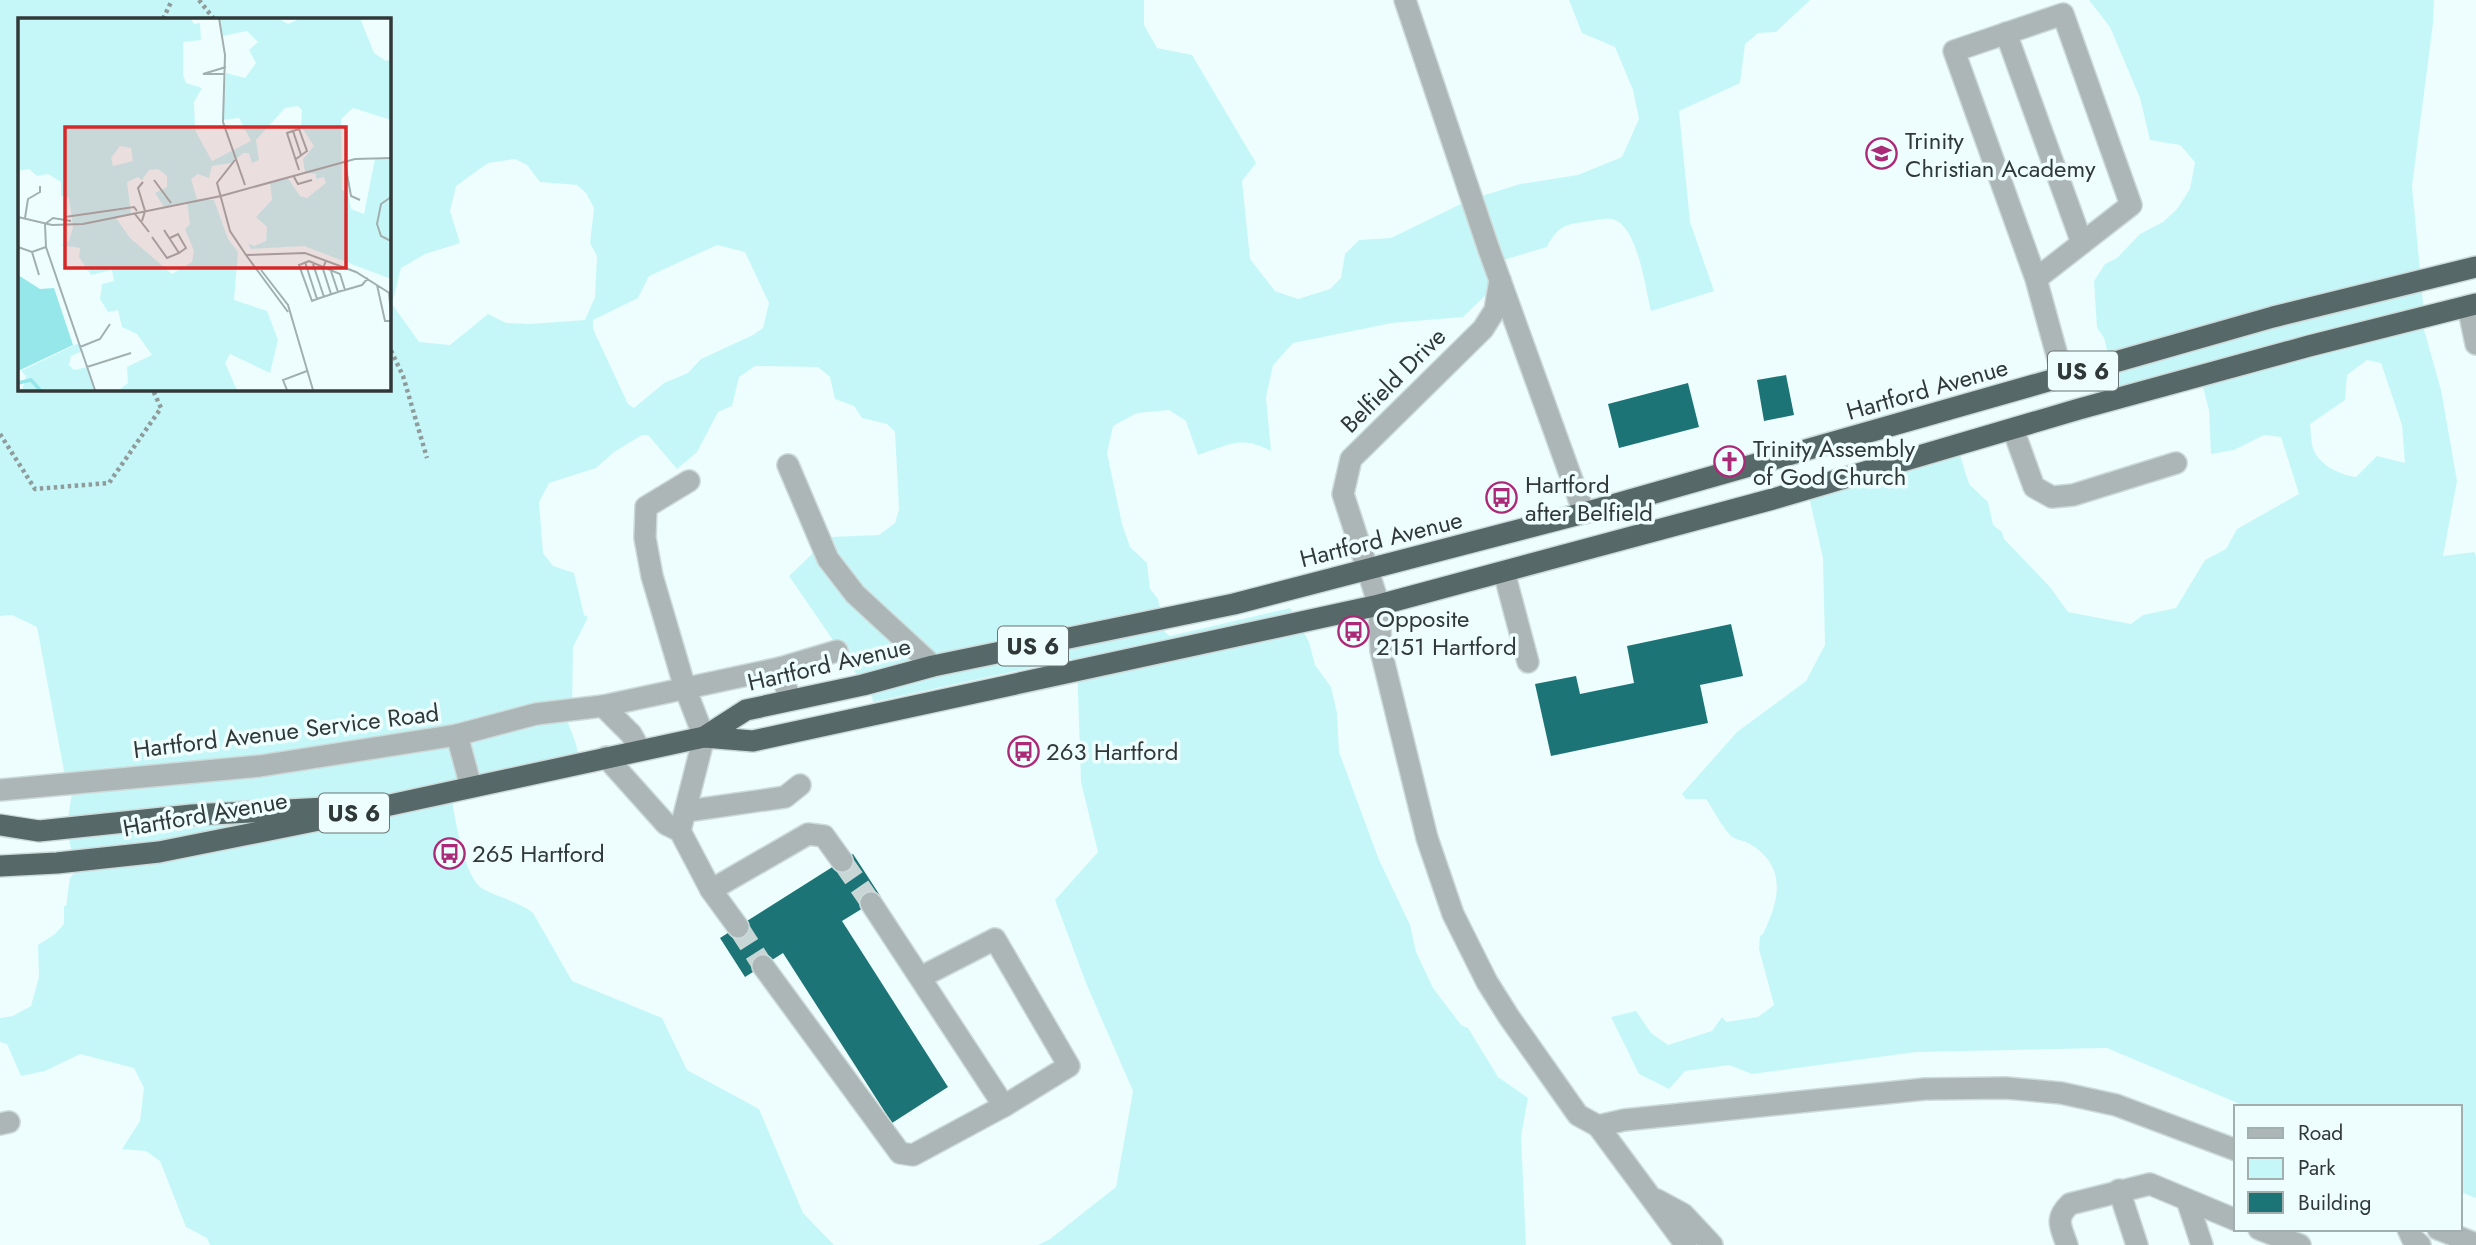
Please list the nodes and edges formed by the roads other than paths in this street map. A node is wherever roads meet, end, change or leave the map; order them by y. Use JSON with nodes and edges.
{"nodes":[{"id":1,"x":1405,"y":0,"type":"edge"},
{"id":2,"x":2006,"y":33,"type":"junction"},
{"id":3,"x":2082,"y":243,"type":"junction"},
{"id":4,"x":2476,"y":267,"type":"edge"},
{"id":5,"x":2036,"y":279,"type":"junction"},
{"id":6,"x":1500,"y":280,"type":"junction"},
{"id":7,"x":2472,"y":305,"type":"edge"},
{"id":8,"x":2476,"y":344,"type":"edge"},
{"id":9,"x":2063,"y":377,"type":"junction"},
{"id":10,"x":2012,"y":429,"type":"junction"},
{"id":11,"x":2176,"y":463,"type":"dead end"},
{"id":12,"x":788,"y":465,"type":"dead end"},
{"id":13,"x":689,"y":481,"type":"dead end"},
{"id":14,"x":1584,"y":513,"type":"junction"},
{"id":15,"x":1368,"y":570,"type":"junction"},
{"id":16,"x":1504,"y":572,"type":"junction"},
{"id":17,"x":1379,"y":605,"type":"junction"},
{"id":18,"x":837,"y":651,"type":"dead end"},
{"id":19,"x":1528,"y":662,"type":"dead end"},
{"id":20,"x":933,"y":666,"type":"junction"},
{"id":21,"x":780,"y":668,"type":"junction"},
{"id":22,"x":685,"y":688,"type":"junction"},
{"id":23,"x":789,"y":700,"type":"junction"},
{"id":24,"x":603,"y":706,"type":"junction"},
{"id":25,"x":457,"y":735,"type":"junction"},
{"id":26,"x":704,"y":737,"type":"junction"},
{"id":27,"x":640,"y":750,"type":"junction"},
{"id":28,"x":606,"y":757,"type":"junction"},
{"id":29,"x":800,"y":786,"type":"dead end"},
{"id":30,"x":471,"y":787,"type":"junction"},
{"id":31,"x":0,"y":790,"type":"edge"},
{"id":32,"x":390,"y":805,"type":"junction"},
{"id":33,"x":683,"y":821,"type":"junction"},
{"id":34,"x":0,"y":825,"type":"edge"},
{"id":35,"x":842,"y":861,"type":"tunnel mouth"},
{"id":36,"x":0,"y":866,"type":"edge"},
{"id":37,"x":710,"y":890,"type":"junction"},
{"id":38,"x":871,"y":903,"type":"tunnel mouth"},
{"id":39,"x":738,"y":927,"type":"tunnel mouth"},
{"id":40,"x":763,"y":966,"type":"tunnel mouth"},
{"id":41,"x":921,"y":977,"type":"junction"},
{"id":42,"x":1004,"y":1106,"type":"junction"},
{"id":43,"x":1598,"y":1126,"type":"junction"},
{"id":44,"x":2234,"y":1149,"type":"edge"},
{"id":45,"x":2119,"y":1190,"type":"junction"},
{"id":46,"x":1651,"y":1196,"type":"junction"},
{"id":47,"x":2187,"y":1200,"type":"junction"},
{"id":48,"x":2234,"y":1219,"type":"edge"},
{"id":49,"x":2409,"y":1231,"type":"edge"},
{"id":50,"x":2443,"y":1231,"type":"edge"},
{"id":51,"x":2271,"y":1235,"type":"edge"},
{"id":52,"x":2476,"y":1244,"type":"edge"},
{"id":53,"x":1686,"y":1245,"type":"edge"},
{"id":54,"x":1712,"y":1245,"type":"edge"},
{"id":55,"x":2067,"y":1245,"type":"edge"},
{"id":56,"x":2137,"y":1245,"type":"edge"},
{"id":57,"x":2202,"y":1245,"type":"edge"},
{"id":58,"x":2300,"y":1245,"type":"edge"},
{"id":59,"x":2420,"y":1245,"type":"edge"}],
"edges":[{"from":1,"to":6,"type":"street"},
{"from":2,"to":3,"type":"street"},
{"from":2,"to":3,"type":"street"},
{"from":2,"to":5,"type":"street"},
{"from":3,"to":5,"type":"street"},
{"from":4,"to":9,"type":"highway","name":"Hartford Avenue","number":"US 6"},
{"from":5,"to":9,"type":"street"},
{"from":6,"to":14,"type":"street"},
{"from":6,"to":15,"type":"street","name":"Belfield Drive"},
{"from":7,"to":8,"type":"street"},
{"from":7,"to":10,"type":"highway","name":"Hartford Avenue","number":"US 6"},
{"from":9,"to":14,"type":"highway","name":"Hartford Avenue","number":"US 6"},
{"from":10,"to":11,"type":"street"},
{"from":10,"to":16,"type":"highway","name":"Hartford Avenue","number":"US 6"},
{"from":12,"to":20,"type":"street"},
{"from":13,"to":22,"type":"street"},
{"from":14,"to":15,"type":"highway","name":"Hartford Avenue","number":"US 6"},
{"from":15,"to":17,"type":"street","name":"Belfield Drive"},
{"from":15,"to":20,"type":"highway","name":"Hartford Avenue","number":"US 6"},
{"from":16,"to":17,"type":"highway","name":"Hartford Avenue","number":"US 6"},
{"from":16,"to":19,"type":"street"},
{"from":17,"to":26,"type":"highway","name":"Hartford Avenue","number":"US 6"},
{"from":17,"to":43,"type":"street","name":"Belfield Drive"},
{"from":18,"to":21,"type":"street","name":"Hartford Avenue Service Road"},
{"from":20,"to":23,"type":"highway","name":"Hartford Avenue","number":"US 6"},
{"from":21,"to":22,"type":"street","name":"Hartford Avenue Service Road"},
{"from":21,"to":23,"type":"street"},
{"from":22,"to":24,"type":"street","name":"Hartford Avenue Service Road"},
{"from":22,"to":26,"type":"street"},
{"from":23,"to":26,"type":"highway","name":"Hartford Avenue","number":"US 6"},
{"from":24,"to":25,"type":"street","name":"Hartford Avenue Service Road"},
{"from":24,"to":27,"type":"street"},
{"from":25,"to":30,"type":"street"},
{"from":25,"to":31,"type":"street","name":"Hartford Avenue Service Road"},
{"from":26,"to":27,"type":"highway","name":"Hartford Avenue","number":"US 6"},
{"from":26,"to":33,"type":"street"},
{"from":27,"to":28,"type":"highway","name":"Hartford Avenue","number":"US 6"},
{"from":28,"to":30,"type":"highway","name":"Hartford Avenue","number":"US 6"},
{"from":28,"to":33,"type":"street"},
{"from":29,"to":33,"type":"street"},
{"from":30,"to":32,"type":"highway","name":"Hartford Avenue","number":"US 6"},
{"from":32,"to":34,"type":"highway"},
{"from":32,"to":36,"type":"highway","name":"Hartford Avenue","number":"US 6"},
{"from":33,"to":37,"type":"street"},
{"from":35,"to":37,"type":"street"},
{"from":37,"to":39,"type":"street"},
{"from":38,"to":41,"type":"street"},
{"from":40,"to":42,"type":"street"},
{"from":41,"to":42,"type":"street"},
{"from":41,"to":42,"type":"street"},
{"from":43,"to":44,"type":"street"},
{"from":43,"to":46,"type":"street","name":"Belfield Drive"},
{"from":45,"to":47,"type":"street"},
{"from":45,"to":55,"type":"street"},
{"from":45,"to":56,"type":"street"},
{"from":46,"to":53,"type":"street","name":"Belfield Drive"},
{"from":46,"to":54,"type":"street"},
{"from":47,"to":48,"type":"street"},
{"from":47,"to":57,"type":"street"},
{"from":49,"to":59,"type":"street"},
{"from":50,"to":52,"type":"street"},
{"from":51,"to":58,"type":"street"}]}
